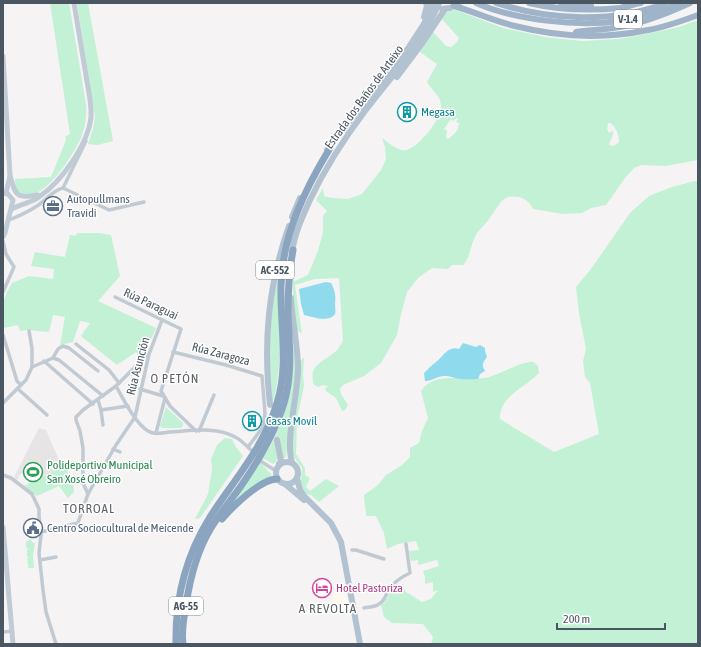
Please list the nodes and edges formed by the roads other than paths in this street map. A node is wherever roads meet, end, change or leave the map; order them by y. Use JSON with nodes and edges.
{"nodes":[{"id":1,"x":74,"y":3,"type":"edge"},
{"id":2,"x":429,"y":3,"type":"edge"},
{"id":3,"x":476,"y":3,"type":"edge"},
{"id":4,"x":496,"y":3,"type":"edge"},
{"id":5,"x":530,"y":3,"type":"edge"},
{"id":6,"x":561,"y":3,"type":"edge"},
{"id":7,"x":641,"y":3,"type":"edge"},
{"id":8,"x":666,"y":3,"type":"edge"},
{"id":9,"x":681,"y":3,"type":"edge"},
{"id":10,"x":690,"y":3,"type":"edge"},
{"id":11,"x":456,"y":4,"type":"edge"},
{"id":12,"x":638,"y":4,"type":"edge"},
{"id":13,"x":441,"y":7,"type":"edge"},
{"id":14,"x":698,"y":15,"type":"edge"},
{"id":15,"x":559,"y":33,"type":"junction"},
{"id":16,"x":3,"y":56,"type":"edge"},
{"id":17,"x":90,"y":122,"type":"junction"},
{"id":18,"x":333,"y":149,"type":"junction"},
{"id":19,"x":10,"y":176,"type":"junction"},
{"id":20,"x":63,"y":188,"type":"junction"},
{"id":21,"x":47,"y":192,"type":"junction"},
{"id":22,"x":4,"y":193,"type":"edge"},
{"id":23,"x":38,"y":195,"type":"junction"},
{"id":24,"x":13,"y":200,"type":"junction"},
{"id":25,"x":144,"y":202,"type":"dead end"},
{"id":26,"x":12,"y":209,"type":"junction"},
{"id":27,"x":9,"y":220,"type":"junction"},
{"id":28,"x":3,"y":238,"type":"edge"},
{"id":29,"x":3,"y":241,"type":"edge"},
{"id":30,"x":293,"y":250,"type":"junction"},
{"id":31,"x":5,"y":252,"type":"edge"},
{"id":32,"x":3,"y":292,"type":"edge"},
{"id":33,"x":114,"y":297,"type":"dead end"},
{"id":34,"x":162,"y":320,"type":"junction"},
{"id":35,"x":29,"y":331,"type":"dead end"},
{"id":36,"x":3,"y":335,"type":"edge"},
{"id":37,"x":76,"y":344,"type":"dead end"},
{"id":38,"x":173,"y":352,"type":"junction"},
{"id":39,"x":149,"y":354,"type":"junction"},
{"id":40,"x":53,"y":358,"type":"junction"},
{"id":41,"x":44,"y":361,"type":"junction"},
{"id":42,"x":32,"y":367,"type":"junction"},
{"id":43,"x":98,"y":371,"type":"dead end"},
{"id":44,"x":265,"y":378,"type":"junction"},
{"id":45,"x":21,"y":385,"type":"junction"},
{"id":46,"x":118,"y":385,"type":"junction"},
{"id":47,"x":18,"y":389,"type":"junction"},
{"id":48,"x":140,"y":389,"type":"junction"},
{"id":49,"x":214,"y":395,"type":"dead end"},
{"id":50,"x":103,"y":396,"type":"junction"},
{"id":51,"x":164,"y":397,"type":"junction"},
{"id":52,"x":98,"y":400,"type":"junction"},
{"id":53,"x":3,"y":403,"type":"edge"},
{"id":54,"x":93,"y":404,"type":"junction"},
{"id":55,"x":270,"y":405,"type":"dead end"},
{"id":56,"x":128,"y":406,"type":"junction"},
{"id":57,"x":101,"y":410,"type":"junction"},
{"id":58,"x":47,"y":415,"type":"dead end"},
{"id":59,"x":135,"y":417,"type":"junction"},
{"id":60,"x":103,"y":425,"type":"dead end"},
{"id":61,"x":197,"y":431,"type":"junction"},
{"id":62,"x":156,"y":433,"type":"junction"},
{"id":63,"x":277,"y":440,"type":"dead end"},
{"id":64,"x":113,"y":449,"type":"junction"},
{"id":65,"x":120,"y":452,"type":"dead end"},
{"id":66,"x":262,"y":462,"type":"dead end"},
{"id":67,"x":292,"y":463,"type":"junction"},
{"id":68,"x":280,"y":464,"type":"junction"},
{"id":69,"x":276,"y":471,"type":"junction"},
{"id":70,"x":3,"y":475,"type":"edge"},
{"id":71,"x":297,"y":478,"type":"junction"},
{"id":72,"x":277,"y":479,"type":"junction"},
{"id":73,"x":285,"y":484,"type":"junction"},
{"id":74,"x":88,"y":494,"type":"junction"},
{"id":75,"x":315,"y":507,"type":"junction"},
{"id":76,"x":3,"y":527,"type":"edge"},
{"id":77,"x":41,"y":532,"type":"junction"},
{"id":78,"x":406,"y":544,"type":"dead end"},
{"id":79,"x":352,"y":550,"type":"dead end"},
{"id":80,"x":56,"y":557,"type":"dead end"},
{"id":81,"x":384,"y":559,"type":"dead end"},
{"id":82,"x":40,"y":560,"type":"junction"},
{"id":83,"x":193,"y":569,"type":"junction"},
{"id":84,"x":364,"y":608,"type":"dead end"},
{"id":85,"x":12,"y":631,"type":"junction"},
{"id":86,"x":3,"y":632,"type":"edge"},
{"id":87,"x":14,"y":644,"type":"edge"},
{"id":88,"x":56,"y":644,"type":"edge"},
{"id":89,"x":176,"y":644,"type":"edge"},
{"id":90,"x":183,"y":644,"type":"edge"},
{"id":91,"x":360,"y":644,"type":"edge"}],
"edges":[{"from":1,"to":17,"type":"main road"},
{"from":2,"to":13,"type":"main road"},
{"from":2,"to":18,"type":"main road","name":"Estrada dos Baños de Arteixo","number":"AC-552"},
{"from":3,"to":9,"type":"highway","number":"V-1.4"},
{"from":4,"to":8,"type":"highway","number":"V-1.4"},
{"from":5,"to":12,"type":"highway"},
{"from":6,"to":12,"type":"highway"},
{"from":7,"to":12,"type":"highway"},
{"from":10,"to":15,"type":"highway"},
{"from":11,"to":13,"type":"main road"},
{"from":11,"to":15,"type":"highway"},
{"from":13,"to":18,"type":"main road","number":"AC-552"},
{"from":14,"to":15,"type":"highway"},
{"from":16,"to":19,"type":"main road"},
{"from":17,"to":20,"type":"street"},
{"from":17,"to":21,"type":"main road"},
{"from":18,"to":30,"type":"main road","name":"Estrada dos Baños de Arteixo","number":"AC-552"},
{"from":18,"to":44,"type":"main road","number":"AC-552"},
{"from":18,"to":89,"type":"highway","number":"AG-55"},
{"from":19,"to":22,"type":"main road"},
{"from":19,"to":23,"type":"main road"},
{"from":20,"to":25,"type":"street"},
{"from":20,"to":27,"type":"street"},
{"from":21,"to":23,"type":"main road"},
{"from":21,"to":26,"type":"main road"},
{"from":22,"to":24,"type":"main road"},
{"from":23,"to":24,"type":"main road"},
{"from":24,"to":26,"type":"main road"},
{"from":26,"to":27,"type":"main road"},
{"from":27,"to":28,"type":"main road"},
{"from":29,"to":31,"type":"street"},
{"from":30,"to":67,"type":"main road","number":"AC-552"},
{"from":30,"to":83,"type":"highway","number":"AG-55"},
{"from":31,"to":32,"type":"street"},
{"from":33,"to":34,"type":"street","name":"Rúa Paraguai"},
{"from":34,"to":38,"type":"street","name":"Rúa Paraguai"},
{"from":34,"to":39,"type":"street","name":"Rúa Asunción"},
{"from":35,"to":42,"type":"street"},
{"from":36,"to":45,"type":"street"},
{"from":37,"to":46,"type":"street"},
{"from":38,"to":44,"type":"street","name":"Rúa Zaragoza"},
{"from":38,"to":51,"type":"street","name":"Rúa Paraguai"},
{"from":39,"to":46,"type":"street"},
{"from":39,"to":48,"type":"street","name":"Rúa Asunción"},
{"from":40,"to":41,"type":"street"},
{"from":40,"to":43,"type":"street"},
{"from":40,"to":50,"type":"street"},
{"from":41,"to":42,"type":"street"},
{"from":41,"to":54,"type":"street"},
{"from":42,"to":45,"type":"street"},
{"from":44,"to":55,"type":"main road"},
{"from":44,"to":61,"type":"street"},
{"from":45,"to":47,"type":"street"},
{"from":46,"to":50,"type":"street"},
{"from":46,"to":56,"type":"street"},
{"from":47,"to":53,"type":"street"},
{"from":47,"to":58,"type":"street"},
{"from":48,"to":51,"type":"street"},
{"from":48,"to":59,"type":"street","name":"Rúa Asunción"},
{"from":49,"to":61,"type":"street"},
{"from":50,"to":52,"type":"street"},
{"from":51,"to":61,"type":"street"},
{"from":51,"to":62,"type":"street","name":"Rúa Paraguai"},
{"from":52,"to":54,"type":"street"},
{"from":52,"to":57,"type":"street"},
{"from":54,"to":74,"type":"street"},
{"from":56,"to":57,"type":"street"},
{"from":56,"to":59,"type":"street"},
{"from":57,"to":60,"type":"street"},
{"from":59,"to":62,"type":"street"},
{"from":59,"to":64,"type":"street"},
{"from":61,"to":62,"type":"street"},
{"from":63,"to":68,"type":"main road"},
{"from":64,"to":65,"type":"street"},
{"from":64,"to":74,"type":"street"},
{"from":66,"to":69,"type":"street"},
{"from":67,"to":68,"type":"main road"},
{"from":67,"to":71,"type":"main road","number":"AC-552"},
{"from":68,"to":69,"type":"main road"},
{"from":69,"to":72,"type":"main road"},
{"from":70,"to":77,"type":"street"},
{"from":71,"to":73,"type":"main road"},
{"from":71,"to":75,"type":"main road","number":"AC-552"},
{"from":72,"to":73,"type":"main road","number":"AC-552"},
{"from":72,"to":83,"type":"highway"},
{"from":73,"to":75,"type":"main road","number":"AC-552"},
{"from":74,"to":77,"type":"street"},
{"from":75,"to":91,"type":"main road","number":"AC-552"},
{"from":76,"to":85,"type":"main road"},
{"from":77,"to":82,"type":"street"},
{"from":78,"to":84,"type":"street"},
{"from":79,"to":81,"type":"street"},
{"from":80,"to":82,"type":"street"},
{"from":82,"to":88,"type":"street"},
{"from":83,"to":90,"type":"highway","number":"AG-55"},
{"from":85,"to":86,"type":"street"},
{"from":85,"to":87,"type":"main road"}]}
